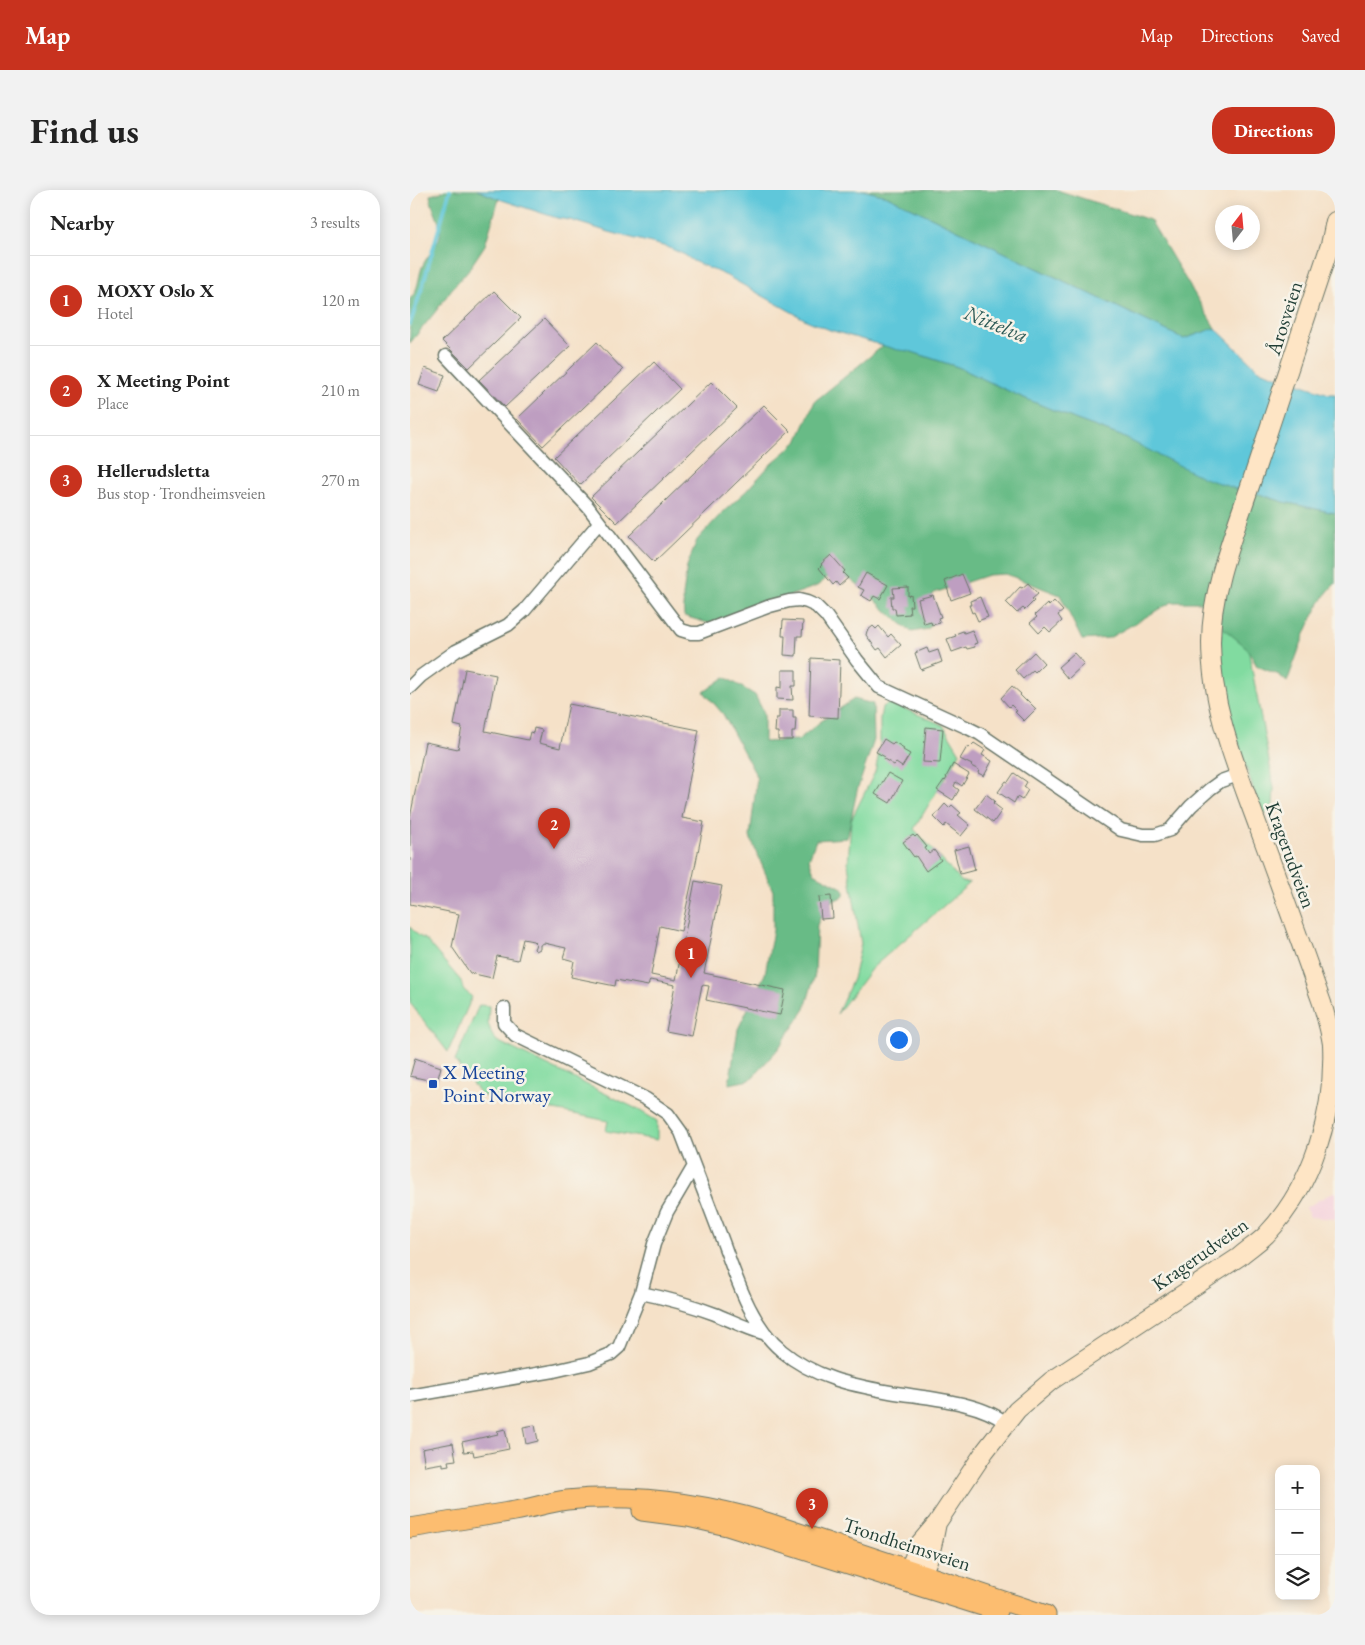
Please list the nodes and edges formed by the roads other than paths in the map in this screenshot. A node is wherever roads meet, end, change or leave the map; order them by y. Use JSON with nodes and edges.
{"nodes":[{"id":1,"x":1335,"y":221,"type":"edge"},
{"id":2,"x":446,"y":356,"type":"dead end"},
{"id":3,"x":1270,"y":427,"type":"joint"},
{"id":4,"x":599,"y":523,"type":"junction"},
{"id":5,"x":410,"y":687,"type":"edge"},
{"id":6,"x":1238,"y":775,"type":"junction"},
{"id":7,"x":504,"y":1008,"type":"dead end"},
{"id":8,"x":694,"y":1166,"type":"junction"},
{"id":9,"x":641,"y":1293,"type":"junction"},
{"id":10,"x":766,"y":1334,"type":"junction"},
{"id":11,"x":410,"y":1396,"type":"edge"},
{"id":12,"x":1006,"y":1423,"type":"junction"},
{"id":13,"x":410,"y":1528,"type":"edge"},
{"id":14,"x":915,"y":1576,"type":"junction"},
{"id":15,"x":1011,"y":1615,"type":"edge"},
{"id":16,"x":1046,"y":1615,"type":"edge"}],
"edges":[{"from":1,"to":3,"type":"main road","name":"Årosveien"},
{"from":2,"to":4,"type":"street"},
{"from":3,"to":6,"type":"main road","name":"Kragerudveien"},
{"from":4,"to":5,"type":"street"},
{"from":4,"to":6,"type":"street"},
{"from":6,"to":12,"type":"main road","name":"Kragerudveien"},
{"from":7,"to":8,"type":"street"},
{"from":8,"to":9,"type":"street"},
{"from":8,"to":10,"type":"street"},
{"from":9,"to":10,"type":"street"},
{"from":9,"to":11,"type":"street"},
{"from":10,"to":12,"type":"street"},
{"from":12,"to":14,"type":"main road","name":"Kragerudveien"},
{"from":13,"to":14,"type":"main road","name":"Trondheimsveien"},
{"from":14,"to":15,"type":"main road","name":"Trondheimsveien"},
{"from":14,"to":16,"type":"main road","name":"Trondheimsveien"}]}
